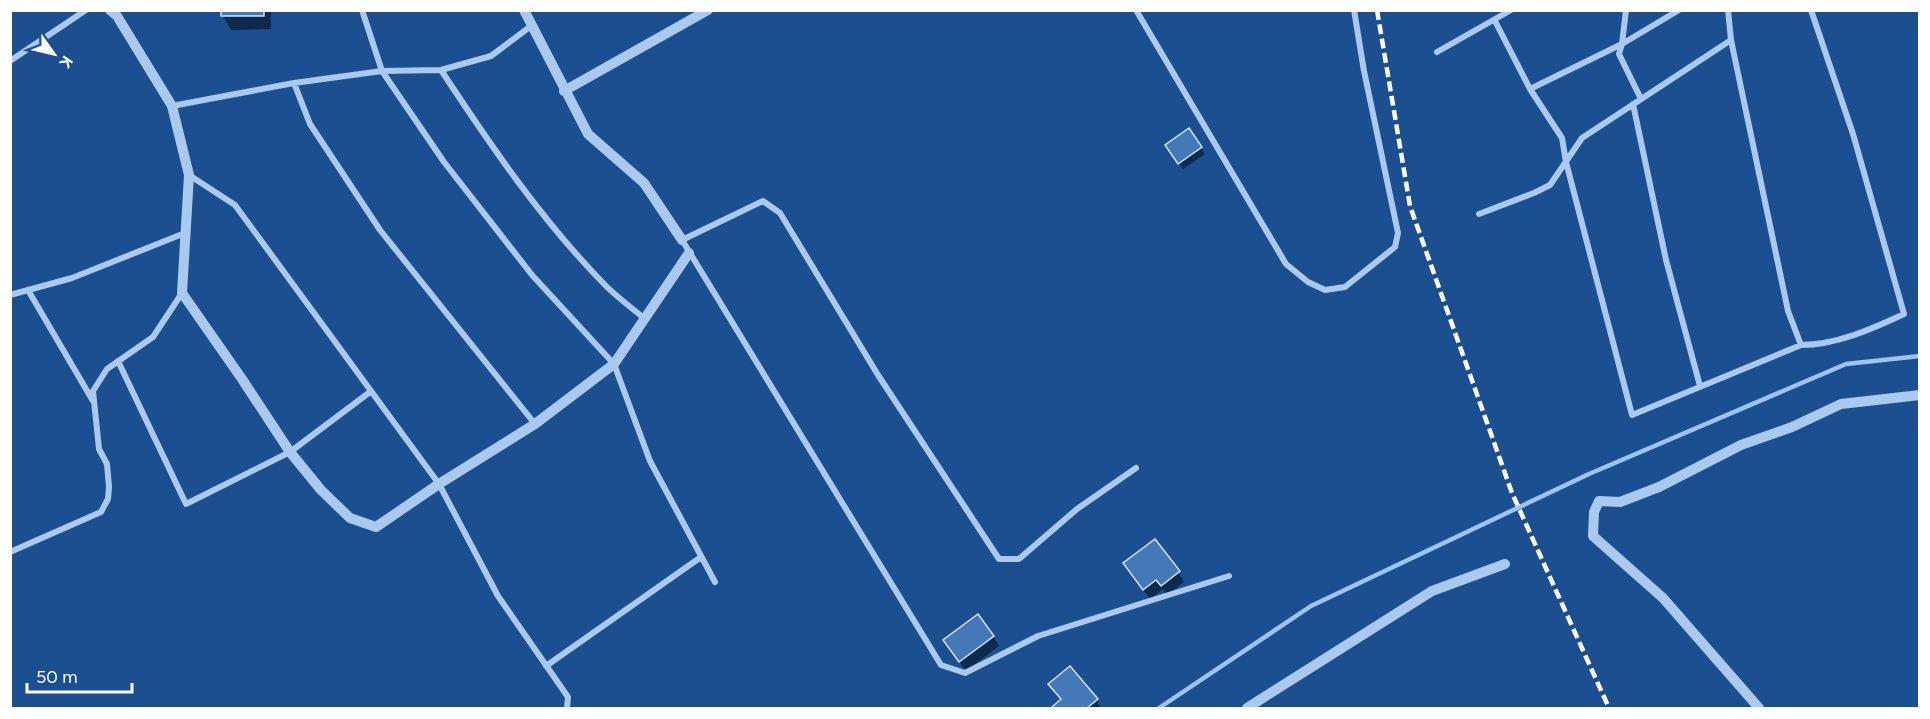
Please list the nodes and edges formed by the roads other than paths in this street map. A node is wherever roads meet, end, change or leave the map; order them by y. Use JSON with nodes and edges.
{"nodes":[{"id":1,"x":86,"y":10,"type":"edge"},
{"id":2,"x":362,"y":10,"type":"edge"},
{"id":3,"x":524,"y":10,"type":"edge"},
{"id":4,"x":708,"y":10,"type":"edge"},
{"id":5,"x":1136,"y":10,"type":"edge"},
{"id":6,"x":1354,"y":10,"type":"edge"},
{"id":7,"x":1511,"y":10,"type":"edge"},
{"id":8,"x":1626,"y":10,"type":"edge"},
{"id":9,"x":1679,"y":10,"type":"edge"},
{"id":10,"x":1811,"y":10,"type":"edge"},
{"id":11,"x":1729,"y":11,"type":"edge"},
{"id":12,"x":117,"y":12,"type":"edge"},
{"id":13,"x":1494,"y":21,"type":"junction"},
{"id":14,"x":531,"y":26,"type":"junction"},
{"id":15,"x":1731,"y":40,"type":"junction"},
{"id":16,"x":1622,"y":44,"type":"junction"},
{"id":17,"x":1437,"y":52,"type":"dead end"},
{"id":18,"x":10,"y":61,"type":"edge"},
{"id":19,"x":441,"y":70,"type":"junction"},
{"id":20,"x":382,"y":71,"type":"junction"},
{"id":21,"x":294,"y":83,"type":"junction"},
{"id":22,"x":1530,"y":89,"type":"junction"},
{"id":23,"x":564,"y":91,"type":"junction"},
{"id":24,"x":1641,"y":99,"type":"junction"},
{"id":25,"x":1633,"y":104,"type":"junction"},
{"id":26,"x":172,"y":106,"type":"junction"},
{"id":27,"x":1566,"y":162,"type":"junction"},
{"id":28,"x":189,"y":175,"type":"junction"},
{"id":29,"x":1479,"y":214,"type":"dead end"},
{"id":30,"x":185,"y":232,"type":"junction"},
{"id":31,"x":682,"y":240,"type":"junction"},
{"id":32,"x":689,"y":253,"type":"junction"},
{"id":33,"x":28,"y":290,"type":"junction"},
{"id":34,"x":182,"y":293,"type":"junction"},
{"id":35,"x":10,"y":295,"type":"edge"},
{"id":36,"x":645,"y":319,"type":"junction"},
{"id":37,"x":1801,"y":345,"type":"junction"},
{"id":38,"x":118,"y":361,"type":"junction"},
{"id":39,"x":614,"y":364,"type":"junction"},
{"id":40,"x":1700,"y":386,"type":"junction"},
{"id":41,"x":370,"y":392,"type":"junction"},
{"id":42,"x":1920,"y":395,"type":"edge"},
{"id":43,"x":94,"y":403,"type":"junction"},
{"id":44,"x":535,"y":424,"type":"junction"},
{"id":45,"x":290,"y":452,"type":"junction"},
{"id":46,"x":1136,"y":468,"type":"dead end"},
{"id":47,"x":439,"y":484,"type":"junction"},
{"id":48,"x":10,"y":552,"type":"edge"},
{"id":49,"x":701,"y":556,"type":"junction"},
{"id":50,"x":1505,"y":564,"type":"dead end"},
{"id":51,"x":1229,"y":576,"type":"dead end"},
{"id":52,"x":715,"y":582,"type":"dead end"},
{"id":53,"x":546,"y":666,"type":"junction"},
{"id":54,"x":567,"y":708,"type":"edge"},
{"id":55,"x":1247,"y":708,"type":"edge"},
{"id":56,"x":1759,"y":708,"type":"edge"}],
"edges":[{"from":1,"to":18,"type":"street"},
{"from":2,"to":20,"type":"street"},
{"from":3,"to":14,"type":"street"},
{"from":4,"to":23,"type":"street"},
{"from":5,"to":6,"type":"street"},
{"from":7,"to":13,"type":"street"},
{"from":8,"to":16,"type":"street"},
{"from":9,"to":16,"type":"street"},
{"from":10,"to":37,"type":"street"},
{"from":11,"to":15,"type":"street"},
{"from":12,"to":26,"type":"street"},
{"from":13,"to":17,"type":"street"},
{"from":13,"to":22,"type":"street"},
{"from":14,"to":19,"type":"street"},
{"from":14,"to":23,"type":"street"},
{"from":15,"to":24,"type":"street"},
{"from":15,"to":37,"type":"street"},
{"from":16,"to":22,"type":"street"},
{"from":16,"to":24,"type":"street"},
{"from":19,"to":20,"type":"street"},
{"from":19,"to":36,"type":"street"},
{"from":20,"to":21,"type":"street"},
{"from":20,"to":39,"type":"street"},
{"from":21,"to":26,"type":"street"},
{"from":21,"to":44,"type":"street"},
{"from":22,"to":27,"type":"street"},
{"from":23,"to":31,"type":"street"},
{"from":24,"to":25,"type":"street"},
{"from":25,"to":27,"type":"street"},
{"from":25,"to":40,"type":"street"},
{"from":26,"to":28,"type":"street"},
{"from":27,"to":29,"type":"street"},
{"from":27,"to":40,"type":"street"},
{"from":28,"to":30,"type":"street"},
{"from":28,"to":41,"type":"street"},
{"from":30,"to":33,"type":"street"},
{"from":30,"to":34,"type":"street"},
{"from":31,"to":32,"type":"street"},
{"from":31,"to":46,"type":"street"},
{"from":32,"to":36,"type":"street"},
{"from":32,"to":51,"type":"street"},
{"from":33,"to":35,"type":"street"},
{"from":33,"to":43,"type":"street"},
{"from":34,"to":38,"type":"street"},
{"from":34,"to":45,"type":"street"},
{"from":36,"to":39,"type":"street"},
{"from":37,"to":40,"type":"street"},
{"from":38,"to":43,"type":"street"},
{"from":38,"to":45,"type":"street"},
{"from":39,"to":44,"type":"street"},
{"from":39,"to":49,"type":"street"},
{"from":41,"to":45,"type":"street"},
{"from":41,"to":47,"type":"street"},
{"from":42,"to":56,"type":"street"},
{"from":43,"to":48,"type":"street"},
{"from":44,"to":47,"type":"street"},
{"from":45,"to":47,"type":"street"},
{"from":47,"to":53,"type":"street"},
{"from":49,"to":52,"type":"street"},
{"from":49,"to":53,"type":"street"},
{"from":50,"to":55,"type":"street"},
{"from":53,"to":54,"type":"street"}]}
